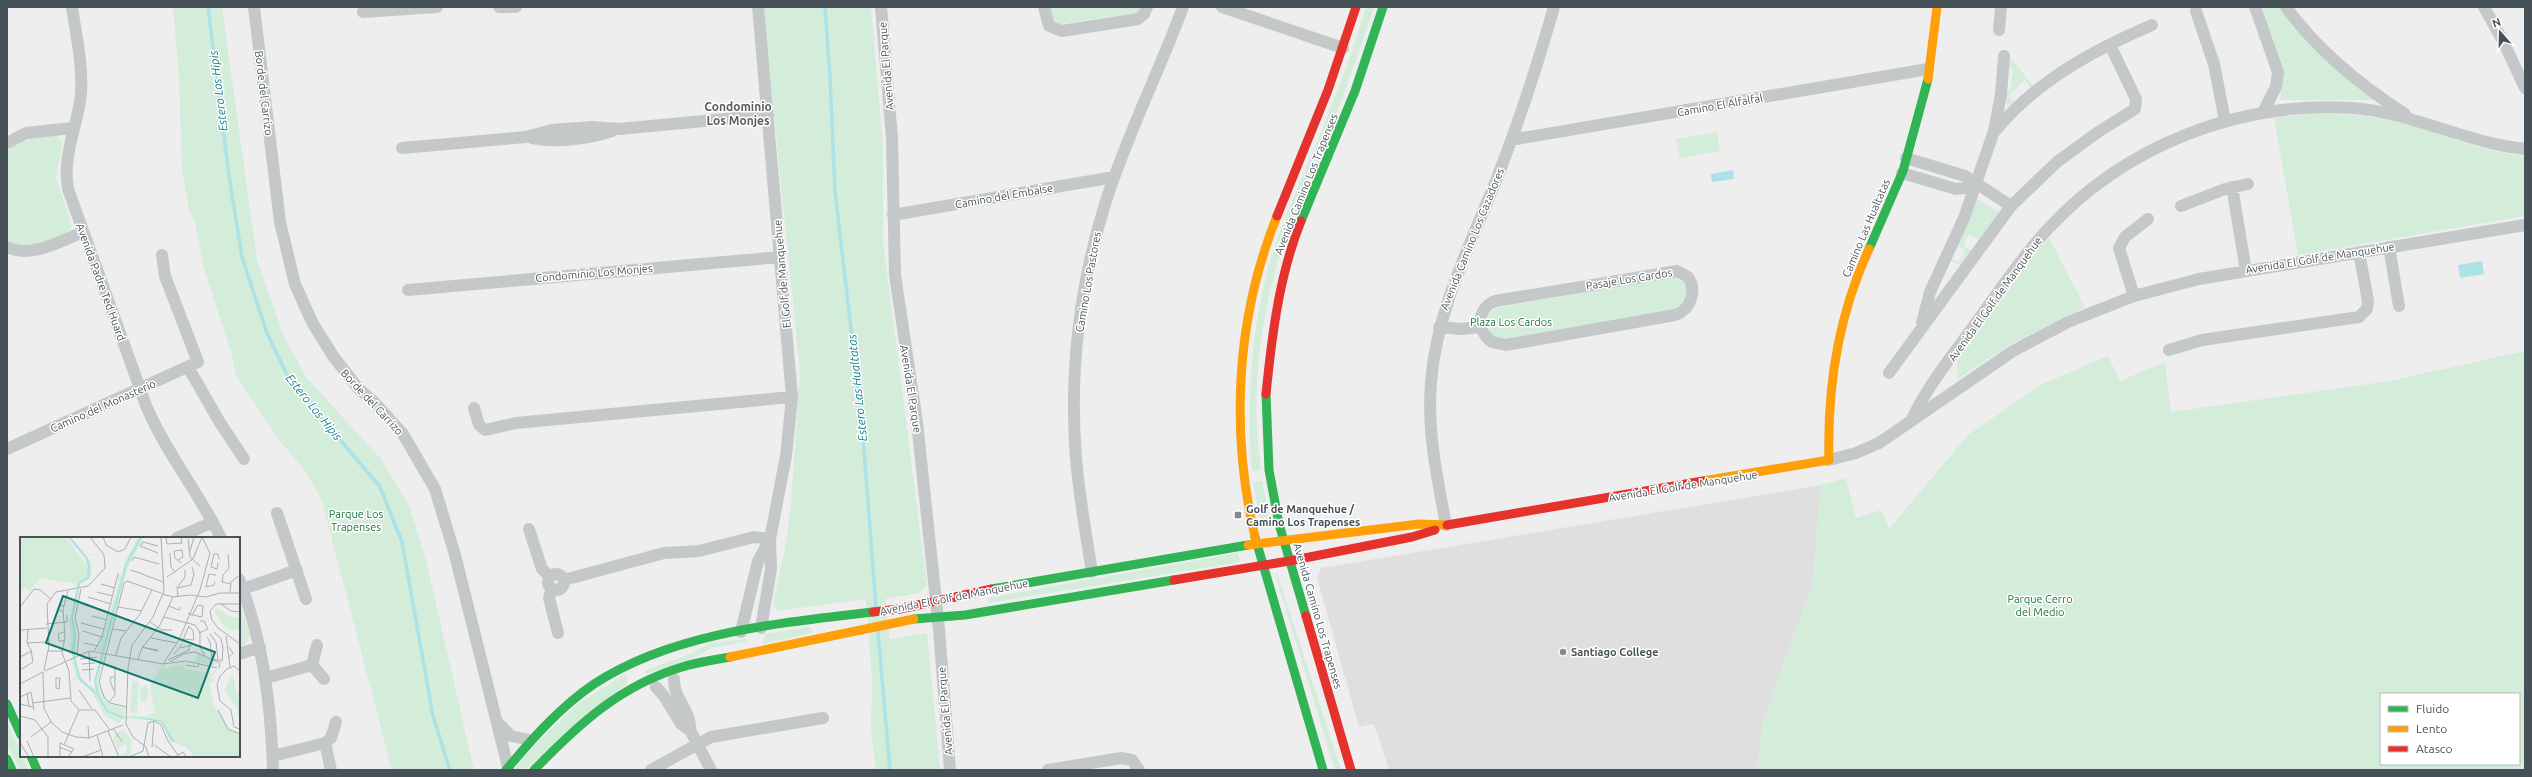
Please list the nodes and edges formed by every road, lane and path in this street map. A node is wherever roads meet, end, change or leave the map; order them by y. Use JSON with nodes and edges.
{"nodes":[{"id":1,"x":72,"y":7,"type":"edge"},
{"id":2,"x":254,"y":7,"type":"edge"},
{"id":3,"x":437,"y":7,"type":"edge"},
{"id":4,"x":499,"y":7,"type":"edge"},
{"id":5,"x":516,"y":7,"type":"edge"},
{"id":6,"x":758,"y":7,"type":"edge"},
{"id":7,"x":881,"y":7,"type":"edge"},
{"id":8,"x":1044,"y":7,"type":"edge"},
{"id":9,"x":1147,"y":7,"type":"edge"},
{"id":10,"x":1181,"y":7,"type":"edge"},
{"id":11,"x":1222,"y":7,"type":"edge"},
{"id":12,"x":1356,"y":7,"type":"edge"},
{"id":13,"x":1383,"y":7,"type":"edge"},
{"id":14,"x":1554,"y":7,"type":"edge"},
{"id":15,"x":1937,"y":7,"type":"edge"},
{"id":16,"x":2001,"y":7,"type":"edge"},
{"id":17,"x":2255,"y":7,"type":"edge"},
{"id":18,"x":2286,"y":7,"type":"edge"},
{"id":19,"x":2484,"y":7,"type":"edge"},
{"id":20,"x":2196,"y":10,"type":"dead end"},
{"id":21,"x":363,"y":12,"type":"dead end"},
{"id":22,"x":2152,"y":25,"type":"dead end"},
{"id":23,"x":1999,"y":30,"type":"dead end"},
{"id":24,"x":2110,"y":45,"type":"junction"},
{"id":25,"x":1343,"y":48,"type":"junction"},
{"id":26,"x":2004,"y":56,"type":"dead end"},
{"id":27,"x":1928,"y":69,"type":"junction"},
{"id":28,"x":2525,"y":88,"type":"edge"},
{"id":29,"x":2263,"y":112,"type":"junction"},
{"id":30,"x":768,"y":115,"type":"junction"},
{"id":31,"x":2413,"y":119,"type":"junction"},
{"id":32,"x":2226,"y":121,"type":"junction"},
{"id":33,"x":72,"y":128,"type":"junction"},
{"id":34,"x":1994,"y":131,"type":"junction"},
{"id":35,"x":1511,"y":140,"type":"junction"},
{"id":36,"x":7,"y":142,"type":"edge"},
{"id":37,"x":402,"y":148,"type":"dead end"},
{"id":38,"x":2525,"y":149,"type":"edge"},
{"id":39,"x":1906,"y":158,"type":"junction"},
{"id":40,"x":1902,"y":173,"type":"junction"},
{"id":41,"x":1114,"y":177,"type":"junction"},
{"id":42,"x":1975,"y":183,"type":"junction"},
{"id":43,"x":2248,"y":184,"type":"dead end"},
{"id":44,"x":2232,"y":187,"type":"junction"},
{"id":45,"x":2011,"y":206,"type":"junction"},
{"id":46,"x":2181,"y":206,"type":"dead end"},
{"id":47,"x":893,"y":214,"type":"junction"},
{"id":48,"x":2148,"y":219,"type":"dead end"},
{"id":49,"x":2525,"y":225,"type":"edge"},
{"id":50,"x":83,"y":232,"type":"junction"},
{"id":51,"x":2389,"y":247,"type":"junction"},
{"id":52,"x":7,"y":248,"type":"edge"},
{"id":53,"x":2358,"y":252,"type":"junction"},
{"id":54,"x":162,"y":255,"type":"dead end"},
{"id":55,"x":780,"y":257,"type":"junction"},
{"id":56,"x":2246,"y":271,"type":"junction"},
{"id":57,"x":408,"y":290,"type":"dead end"},
{"id":58,"x":2134,"y":296,"type":"junction"},
{"id":59,"x":2399,"y":306,"type":"dead end"},
{"id":60,"x":1439,"y":327,"type":"junction"},
{"id":61,"x":1482,"y":327,"type":"junction"},
{"id":62,"x":1921,"y":327,"type":"junction"},
{"id":63,"x":2169,"y":350,"type":"dead end"},
{"id":64,"x":193,"y":364,"type":"junction"},
{"id":65,"x":1889,"y":373,"type":"dead end"},
{"id":66,"x":140,"y":389,"type":"junction"},
{"id":67,"x":792,"y":397,"type":"junction"},
{"id":68,"x":474,"y":408,"type":"dead end"},
{"id":69,"x":1911,"y":420,"type":"junction"},
{"id":70,"x":7,"y":449,"type":"edge"},
{"id":71,"x":244,"y":459,"type":"dead end"},
{"id":72,"x":1829,"y":460,"type":"junction"},
{"id":73,"x":1243,"y":474,"type":"junction"},
{"id":74,"x":1262,"y":474,"type":"junction"},
{"id":75,"x":277,"y":513,"type":"dead end"},
{"id":76,"x":213,"y":522,"type":"junction"},
{"id":77,"x":1446,"y":525,"type":"junction"},
{"id":78,"x":530,"y":529,"type":"dead end"},
{"id":79,"x":179,"y":537,"type":"edge"},
{"id":80,"x":220,"y":537,"type":"edge"},
{"id":81,"x":770,"y":539,"type":"junction"},
{"id":82,"x":1283,"y":539,"type":"junction"},
{"id":83,"x":1257,"y":543,"type":"junction"},
{"id":84,"x":1289,"y":561,"type":"junction"},
{"id":85,"x":1262,"y":565,"type":"junction"},
{"id":86,"x":297,"y":570,"type":"junction"},
{"id":87,"x":1092,"y":572,"type":"junction"},
{"id":88,"x":551,"y":582,"type":"junction"},
{"id":89,"x":241,"y":584,"type":"edge"},
{"id":90,"x":306,"y":599,"type":"dead end"},
{"id":91,"x":936,"y":600,"type":"junction"},
{"id":92,"x":937,"y":618,"type":"junction"},
{"id":93,"x":741,"y":632,"type":"junction"},
{"id":94,"x":558,"y":633,"type":"dead end"},
{"id":95,"x":758,"y":635,"type":"junction"},
{"id":96,"x":317,"y":645,"type":"dead end"},
{"id":97,"x":260,"y":647,"type":"junction"},
{"id":98,"x":240,"y":654,"type":"edge"},
{"id":99,"x":648,"y":655,"type":"junction"},
{"id":100,"x":718,"y":658,"type":"junction"},
{"id":101,"x":312,"y":665,"type":"junction"},
{"id":102,"x":682,"y":667,"type":"junction"},
{"id":103,"x":639,"y":676,"type":"junction"},
{"id":104,"x":266,"y":678,"type":"junction"},
{"id":105,"x":324,"y":679,"type":"dead end"},
{"id":106,"x":674,"y":679,"type":"junction"},
{"id":107,"x":656,"y":687,"type":"junction"},
{"id":108,"x":7,"y":704,"type":"edge"},
{"id":109,"x":823,"y":718,"type":"dead end"},
{"id":110,"x":336,"y":722,"type":"dead end"},
{"id":111,"x":498,"y":722,"type":"junction"},
{"id":112,"x":690,"y":730,"type":"junction"},
{"id":113,"x":20,"y":732,"type":"edge"},
{"id":114,"x":530,"y":740,"type":"junction"},
{"id":115,"x":325,"y":743,"type":"junction"},
{"id":116,"x":698,"y":745,"type":"junction"},
{"id":117,"x":273,"y":756,"type":"junction"},
{"id":118,"x":31,"y":757,"type":"edge"},
{"id":119,"x":7,"y":759,"type":"edge"},
{"id":120,"x":507,"y":769,"type":"edge"},
{"id":121,"x":12,"y":770,"type":"edge"},
{"id":122,"x":37,"y":770,"type":"edge"},
{"id":123,"x":273,"y":770,"type":"edge"},
{"id":124,"x":332,"y":770,"type":"edge"},
{"id":125,"x":534,"y":770,"type":"edge"},
{"id":126,"x":651,"y":770,"type":"edge"},
{"id":127,"x":711,"y":770,"type":"edge"},
{"id":128,"x":950,"y":770,"type":"edge"},
{"id":129,"x":1048,"y":770,"type":"edge"},
{"id":130,"x":1139,"y":770,"type":"edge"},
{"id":131,"x":1323,"y":770,"type":"edge"},
{"id":132,"x":1351,"y":770,"type":"edge"}],
"edges":[{"from":1,"to":33,"type":"street","name":"Avenida Padre Ted Huard"},
{"from":2,"to":111,"type":"street","name":"Borde del Carrizo"},
{"from":3,"to":21,"type":"street"},
{"from":4,"to":5,"type":"street"},
{"from":6,"to":30,"type":"street","name":"El Golf de Manquehue"},
{"from":7,"to":47,"type":"street","name":"Avenida El Parque"},
{"from":8,"to":9,"type":"street"},
{"from":10,"to":41,"type":"street","name":"Camino Los Pastores"},
{"from":11,"to":25,"type":"street"},
{"from":12,"to":25,"type":"street","name":"Avenida Camino Los Trapenses"},
{"from":13,"to":74,"type":"street","name":"Avenida Camino Los Trapenses"},
{"from":14,"to":35,"type":"street","name":"Avenida Camino Los Cazadores"},
{"from":15,"to":27,"type":"street","name":"Camino Las Hualtatas"},
{"from":16,"to":23,"type":"street"},
{"from":17,"to":29,"type":"street"},
{"from":18,"to":31,"type":"street"},
{"from":19,"to":28,"type":"street"},
{"from":20,"to":32,"type":"street"},
{"from":22,"to":24,"type":"street"},
{"from":24,"to":34,"type":"street"},
{"from":24,"to":45,"type":"street"},
{"from":25,"to":73,"type":"street","name":"Avenida Camino Los Trapenses"},
{"from":26,"to":34,"type":"street"},
{"from":27,"to":35,"type":"street","name":"Camino El Alfalfal"},
{"from":27,"to":39,"type":"street","name":"Camino Las Hualtatas"},
{"from":29,"to":31,"type":"street","name":"Avenida El Golf de Manquehue"},
{"from":29,"to":32,"type":"street","name":"Avenida El Golf de Manquehue"},
{"from":30,"to":37,"type":"street"},
{"from":30,"to":55,"type":"street","name":"El Golf de Manquehue"},
{"from":31,"to":38,"type":"street","name":"Avenida El Golf de Manquehue"},
{"from":32,"to":69,"type":"street","name":"Avenida El Golf de Manquehue"},
{"from":33,"to":36,"type":"street"},
{"from":33,"to":50,"type":"street","name":"Avenida Padre Ted Huard"},
{"from":34,"to":42,"type":"street"},
{"from":35,"to":60,"type":"street","name":"Avenida Camino Los Cazadores"},
{"from":39,"to":40,"type":"street","name":"Camino Las Hualtatas"},
{"from":39,"to":42,"type":"street"},
{"from":40,"to":42,"type":"street"},
{"from":40,"to":72,"type":"street","name":"Camino Las Hualtatas"},
{"from":41,"to":47,"type":"street","name":"Camino del Embalse"},
{"from":41,"to":87,"type":"street","name":"Camino Los Pastores"},
{"from":42,"to":45,"type":"street"},
{"from":42,"to":62,"type":"street"},
{"from":43,"to":44,"type":"street"},
{"from":44,"to":46,"type":"street"},
{"from":44,"to":56,"type":"street"},
{"from":45,"to":62,"type":"street"},
{"from":47,"to":91,"type":"street","name":"Avenida El Parque"},
{"from":48,"to":58,"type":"street"},
{"from":49,"to":51,"type":"street","name":"Avenida El Golf de Manquehue"},
{"from":50,"to":52,"type":"street"},
{"from":50,"to":66,"type":"street","name":"Avenida Padre Ted Huard"},
{"from":51,"to":53,"type":"street","name":"Avenida El Golf de Manquehue"},
{"from":51,"to":59,"type":"street"},
{"from":53,"to":56,"type":"street","name":"Avenida El Golf de Manquehue"},
{"from":53,"to":63,"type":"street"},
{"from":54,"to":64,"type":"street"},
{"from":55,"to":57,"type":"street","name":"Condominio Los Monjes"},
{"from":55,"to":67,"type":"street","name":"El Golf de Manquehue"},
{"from":56,"to":58,"type":"street","name":"Avenida El Golf de Manquehue"},
{"from":58,"to":69,"type":"street","name":"Avenida El Golf de Manquehue"},
{"from":60,"to":61,"type":"street"},
{"from":60,"to":77,"type":"street","name":"Avenida Camino Los Cazadores"},
{"from":61,"to":61,"type":"street","name":"Pasaje Los Cardos"},
{"from":62,"to":65,"type":"street"},
{"from":64,"to":66,"type":"street","name":"Camino del Monasterio"},
{"from":64,"to":71,"type":"street"},
{"from":66,"to":70,"type":"street","name":"Camino del Monasterio"},
{"from":66,"to":76,"type":"street","name":"Avenida Padre Ted Huard"},
{"from":67,"to":68,"type":"street"},
{"from":67,"to":81,"type":"street","name":"El Golf de Manquehue"},
{"from":69,"to":72,"type":"street","name":"Avenida El Golf de Manquehue"},
{"from":72,"to":77,"type":"street","name":"Avenida El Golf de Manquehue"},
{"from":73,"to":74,"type":"street"},
{"from":73,"to":83,"type":"street","name":"Avenida Camino Los Trapenses"},
{"from":74,"to":82,"type":"street","name":"Avenida Camino Los Trapenses"},
{"from":75,"to":86,"type":"street"},
{"from":76,"to":79,"type":"street"},
{"from":76,"to":80,"type":"street","name":"Avenida Padre Ted Huard"},
{"from":77,"to":82,"type":"street","name":"Avenida El Golf de Manquehue"},
{"from":77,"to":84,"type":"street","name":"Avenida El Golf de Manquehue"},
{"from":78,"to":88,"type":"street"},
{"from":81,"to":88,"type":"street"},
{"from":81,"to":93,"type":"street","name":"El Golf de Manquehue"},
{"from":81,"to":95,"type":"street","name":"El Golf de Manquehue"},
{"from":82,"to":83,"type":"street","name":"Avenida El Golf de Manquehue"},
{"from":82,"to":84,"type":"street","name":"Avenida Camino Los Trapenses"},
{"from":83,"to":85,"type":"street","name":"Avenida Camino Los Trapenses"},
{"from":83,"to":87,"type":"street","name":"Avenida El Golf de Manquehue"},
{"from":84,"to":85,"type":"street","name":"Avenida El Golf de Manquehue"},
{"from":84,"to":132,"type":"street","name":"Avenida Camino Los Trapenses"},
{"from":85,"to":92,"type":"street","name":"Avenida El Golf de Manquehue"},
{"from":85,"to":131,"type":"street","name":"Avenida Camino Los Trapenses"},
{"from":86,"to":89,"type":"street"},
{"from":86,"to":90,"type":"street"},
{"from":87,"to":91,"type":"street","name":"Avenida El Golf de Manquehue"},
{"from":88,"to":94,"type":"street"},
{"from":89,"to":97,"type":"street"},
{"from":91,"to":92,"type":"street","name":"Avenida El Parque"},
{"from":91,"to":95,"type":"street","name":"Avenida El Golf de Manquehue"},
{"from":92,"to":100,"type":"street","name":"Avenida El Golf de Manquehue"},
{"from":92,"to":128,"type":"street","name":"Avenida El Parque"},
{"from":93,"to":95,"type":"street","name":"Avenida El Golf de Manquehue"},
{"from":93,"to":99,"type":"street","name":"Avenida El Golf de Manquehue"},
{"from":95,"to":100,"type":"street"},
{"from":96,"to":101,"type":"street"},
{"from":97,"to":98,"type":"street"},
{"from":97,"to":104,"type":"street"},
{"from":99,"to":103,"type":"street"},
{"from":99,"to":114,"type":"street","name":"Avenida El Golf de Manquehue"},
{"from":100,"to":102,"type":"street","name":"Avenida El Golf de Manquehue"},
{"from":101,"to":104,"type":"street"},
{"from":101,"to":105,"type":"street"},
{"from":102,"to":103,"type":"street","name":"Avenida El Golf de Manquehue"},
{"from":102,"to":106,"type":"street"},
{"from":103,"to":107,"type":"street"},
{"from":103,"to":125,"type":"street","name":"Avenida El Golf de Manquehue"},
{"from":104,"to":117,"type":"street"},
{"from":106,"to":107,"type":"street"},
{"from":106,"to":112,"type":"street"},
{"from":107,"to":112,"type":"street"},
{"from":108,"to":113,"type":"street"},
{"from":109,"to":116,"type":"street"},
{"from":110,"to":115,"type":"street"},
{"from":111,"to":114,"type":"street","name":"Borde del Carrizo"},
{"from":111,"to":120,"type":"street","name":"Borde del Carrizo"},
{"from":112,"to":116,"type":"street"},
{"from":114,"to":120,"type":"street","name":"Avenida El Golf de Manquehue"},
{"from":115,"to":117,"type":"street"},
{"from":115,"to":124,"type":"street"},
{"from":116,"to":126,"type":"street"},
{"from":116,"to":127,"type":"street"},
{"from":117,"to":123,"type":"street"},
{"from":118,"to":122,"type":"street"},
{"from":119,"to":121,"type":"street"},
{"from":129,"to":130,"type":"street"}]}
